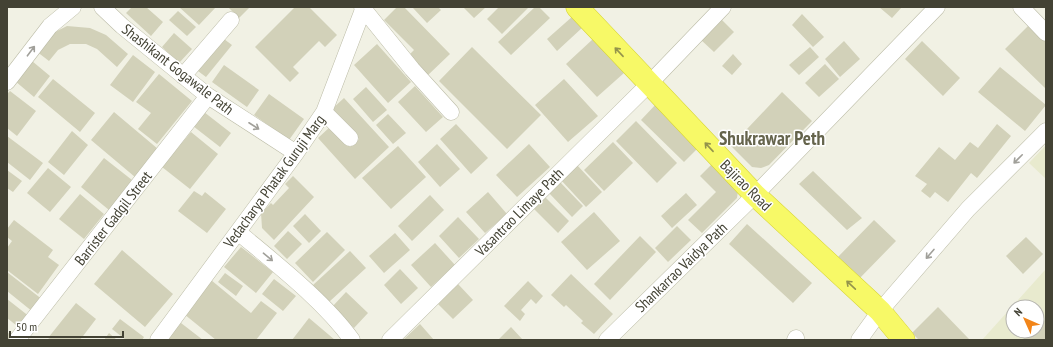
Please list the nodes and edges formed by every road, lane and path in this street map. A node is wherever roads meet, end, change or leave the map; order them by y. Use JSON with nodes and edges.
{"nodes":[{"id":1,"x":73,"y":7,"type":"edge"},
{"id":2,"x":102,"y":7,"type":"edge"},
{"id":3,"x":577,"y":7,"type":"edge"},
{"id":4,"x":723,"y":7,"type":"edge"},
{"id":5,"x":937,"y":7,"type":"edge"},
{"id":6,"x":1021,"y":7,"type":"edge"},
{"id":7,"x":363,"y":8,"type":"edge"},
{"id":8,"x":231,"y":20,"type":"dead end"},
{"id":9,"x":1046,"y":33,"type":"edge"},
{"id":10,"x":183,"y":76,"type":"junction"},
{"id":11,"x":7,"y":82,"type":"edge"},
{"id":12,"x":649,"y":84,"type":"junction"},
{"id":13,"x":208,"y":96,"type":"junction"},
{"id":14,"x":324,"y":112,"type":"junction"},
{"id":15,"x":450,"y":112,"type":"dead end"},
{"id":16,"x":1046,"y":131,"type":"edge"},
{"id":17,"x":350,"y":138,"type":"dead end"},
{"id":18,"x":296,"y":153,"type":"junction"},
{"id":19,"x":755,"y":195,"type":"junction"},
{"id":20,"x":238,"y":232,"type":"junction"},
{"id":21,"x":880,"y":311,"type":"junction"},
{"id":22,"x":17,"y":340,"type":"edge"},
{"id":23,"x":158,"y":340,"type":"edge"},
{"id":24,"x":352,"y":340,"type":"edge"},
{"id":25,"x":390,"y":340,"type":"edge"},
{"id":26,"x":607,"y":340,"type":"edge"},
{"id":27,"x":859,"y":340,"type":"edge"},
{"id":28,"x":904,"y":340,"type":"edge"}],
"edges":[{"from":11,"to":1,"type":"street","one_way":true},
{"from":2,"to":10,"type":"street","name":"Shashikant Gogawale Path"},
{"from":12,"to":3,"type":"highway","name":"Bajirao Road","one_way":true},
{"from":4,"to":12,"type":"street","name":"Vasantrao Limaye Path"},
{"from":5,"to":19,"type":"street","name":"Shankarrao Vaidya Path"},
{"from":6,"to":9,"type":"street"},
{"from":7,"to":14,"type":"street","name":"Vedacharya Phatak Guruji Marg"},
{"from":7,"to":15,"type":"street"},
{"from":8,"to":10,"type":"street"},
{"from":10,"to":13,"type":"street","name":"Shashikant Gogawale Path"},
{"from":19,"to":12,"type":"highway","name":"Bajirao Road","one_way":true},
{"from":12,"to":25,"type":"street","name":"Vasantrao Limaye Path"},
{"from":13,"to":18,"type":"street","name":"Shashikant Gogawale Path","one_way":true},
{"from":13,"to":22,"type":"street","name":"Barrister Gadgil Street"},
{"from":14,"to":17,"type":"street"},
{"from":14,"to":18,"type":"street","name":"Vedacharya Phatak Guruji Marg"},
{"from":16,"to":21,"type":"street","one_way":true},
{"from":18,"to":20,"type":"street","name":"Vedacharya Phatak Guruji Marg"},
{"from":21,"to":19,"type":"highway","name":"Bajirao Road","one_way":true},
{"from":19,"to":26,"type":"street","name":"Shankarrao Vaidya Path"},
{"from":20,"to":23,"type":"street","name":"Vedacharya Phatak Guruji Marg"},
{"from":20,"to":24,"type":"street","one_way":true},
{"from":21,"to":27,"type":"street"},
{"from":21,"to":28,"type":"highway","name":"Bajirao Road"}]}
